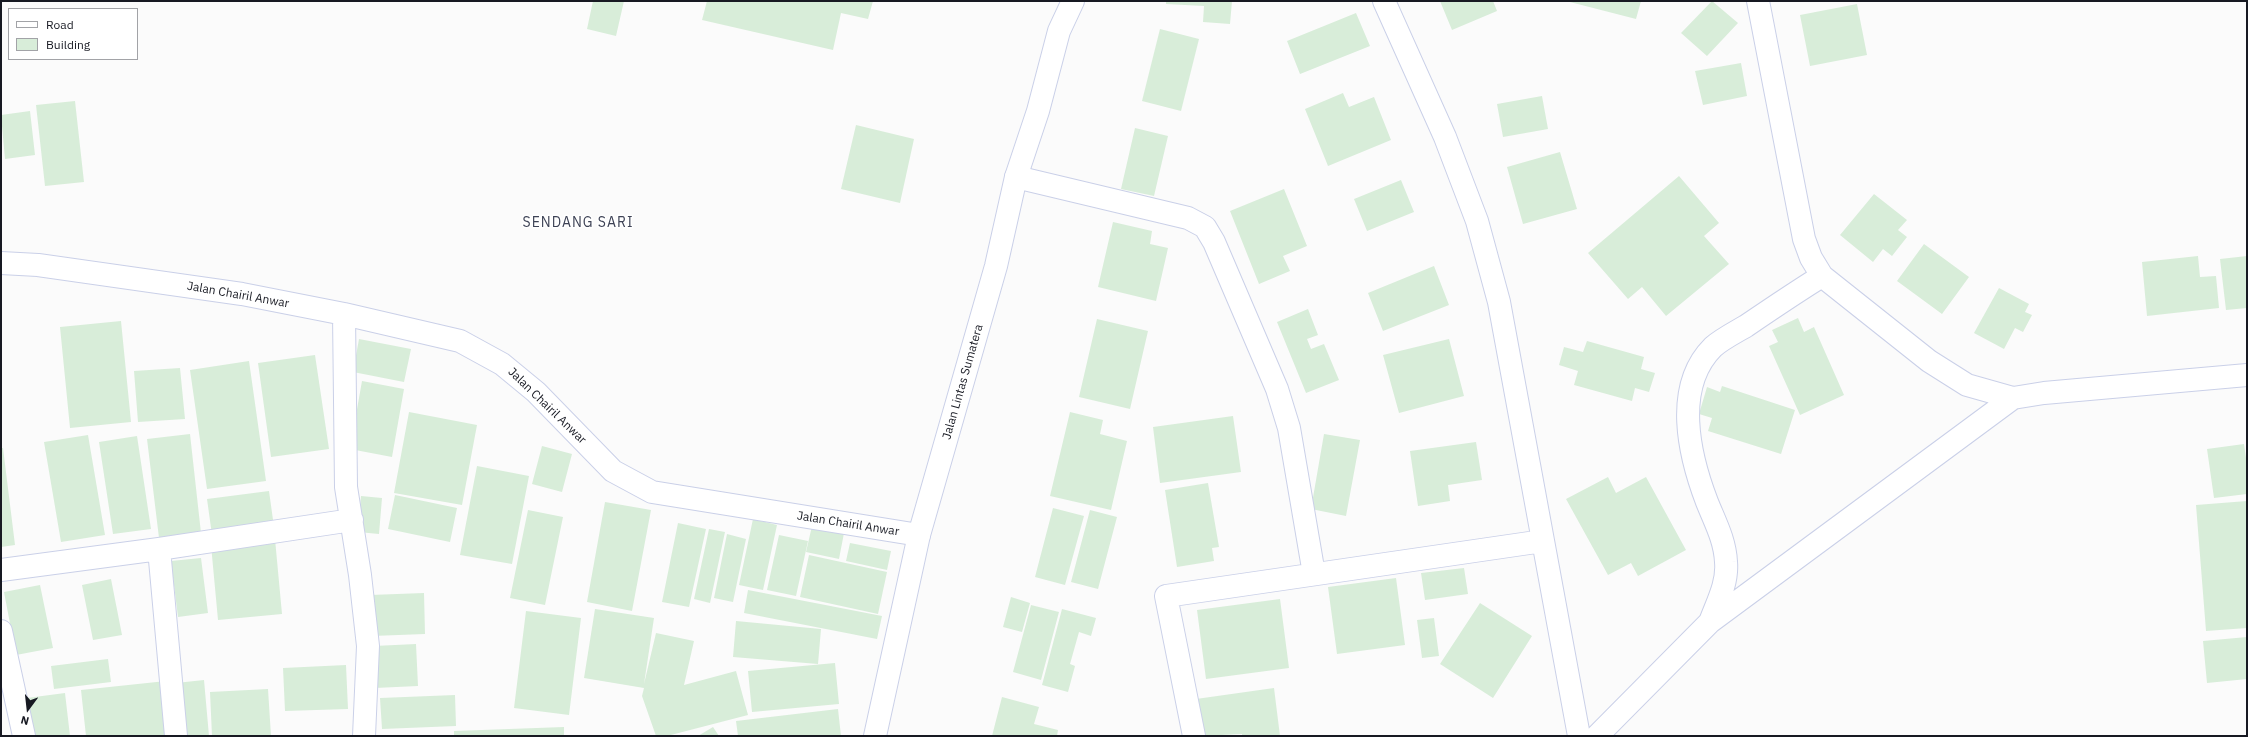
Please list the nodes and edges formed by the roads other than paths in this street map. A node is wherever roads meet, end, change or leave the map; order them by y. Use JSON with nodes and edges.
{"nodes":[{"id":1,"x":1059,"y":1,"type":"edge"},
{"id":2,"x":1074,"y":1,"type":"edge"},
{"id":3,"x":1384,"y":1,"type":"edge"},
{"id":4,"x":1758,"y":1,"type":"edge"},
{"id":5,"x":1059,"y":31,"type":"junction"},
{"id":6,"x":1016,"y":177,"type":"junction"},
{"id":7,"x":1,"y":263,"type":"edge"},
{"id":8,"x":1822,"y":276,"type":"junction"},
{"id":9,"x":344,"y":314,"type":"junction"},
{"id":10,"x":2247,"y":375,"type":"edge"},
{"id":11,"x":2014,"y":398,"type":"junction"},
{"id":12,"x":352,"y":520,"type":"junction"},
{"id":13,"x":919,"y":535,"type":"junction"},
{"id":14,"x":1543,"y":541,"type":"junction"},
{"id":15,"x":159,"y":549,"type":"junction"},
{"id":16,"x":1,"y":570,"type":"edge"},
{"id":17,"x":1314,"y":574,"type":"junction"},
{"id":18,"x":1710,"y":622,"type":"junction"},
{"id":19,"x":1,"y":631,"type":"edge"},
{"id":20,"x":24,"y":736,"type":"edge"},
{"id":21,"x":176,"y":736,"type":"edge"},
{"id":22,"x":364,"y":736,"type":"edge"},
{"id":23,"x":875,"y":736,"type":"edge"},
{"id":24,"x":1194,"y":736,"type":"edge"},
{"id":25,"x":1579,"y":736,"type":"edge"},
{"id":26,"x":1597,"y":736,"type":"edge"}],
"edges":[{"from":1,"to":5,"type":"main road","name":"Jalan Lintas Sumatera"},
{"from":2,"to":5,"type":"main road","name":"Jalan Lintas Sumatera"},
{"from":3,"to":14,"type":"main road"},
{"from":4,"to":8,"type":"main road"},
{"from":5,"to":6,"type":"main road","name":"Jalan Lintas Sumatera"},
{"from":6,"to":13,"type":"main road","name":"Jalan Lintas Sumatera"},
{"from":6,"to":17,"type":"main road"},
{"from":7,"to":9,"type":"main road","name":"Jalan Chairil Anwar"},
{"from":8,"to":11,"type":"main road"},
{"from":8,"to":18,"type":"main road"},
{"from":9,"to":12,"type":"main road"},
{"from":9,"to":13,"type":"main road","name":"Jalan Chairil Anwar"},
{"from":10,"to":11,"type":"main road"},
{"from":11,"to":18,"type":"main road"},
{"from":12,"to":15,"type":"main road"},
{"from":12,"to":22,"type":"main road"},
{"from":13,"to":23,"type":"main road","name":"Jalan Lintas Sumatera"},
{"from":14,"to":17,"type":"main road"},
{"from":14,"to":25,"type":"main road"},
{"from":15,"to":16,"type":"main road"},
{"from":15,"to":21,"type":"main road"},
{"from":17,"to":24,"type":"main road"},
{"from":18,"to":26,"type":"main road"},
{"from":19,"to":20,"type":"main road"}]}
